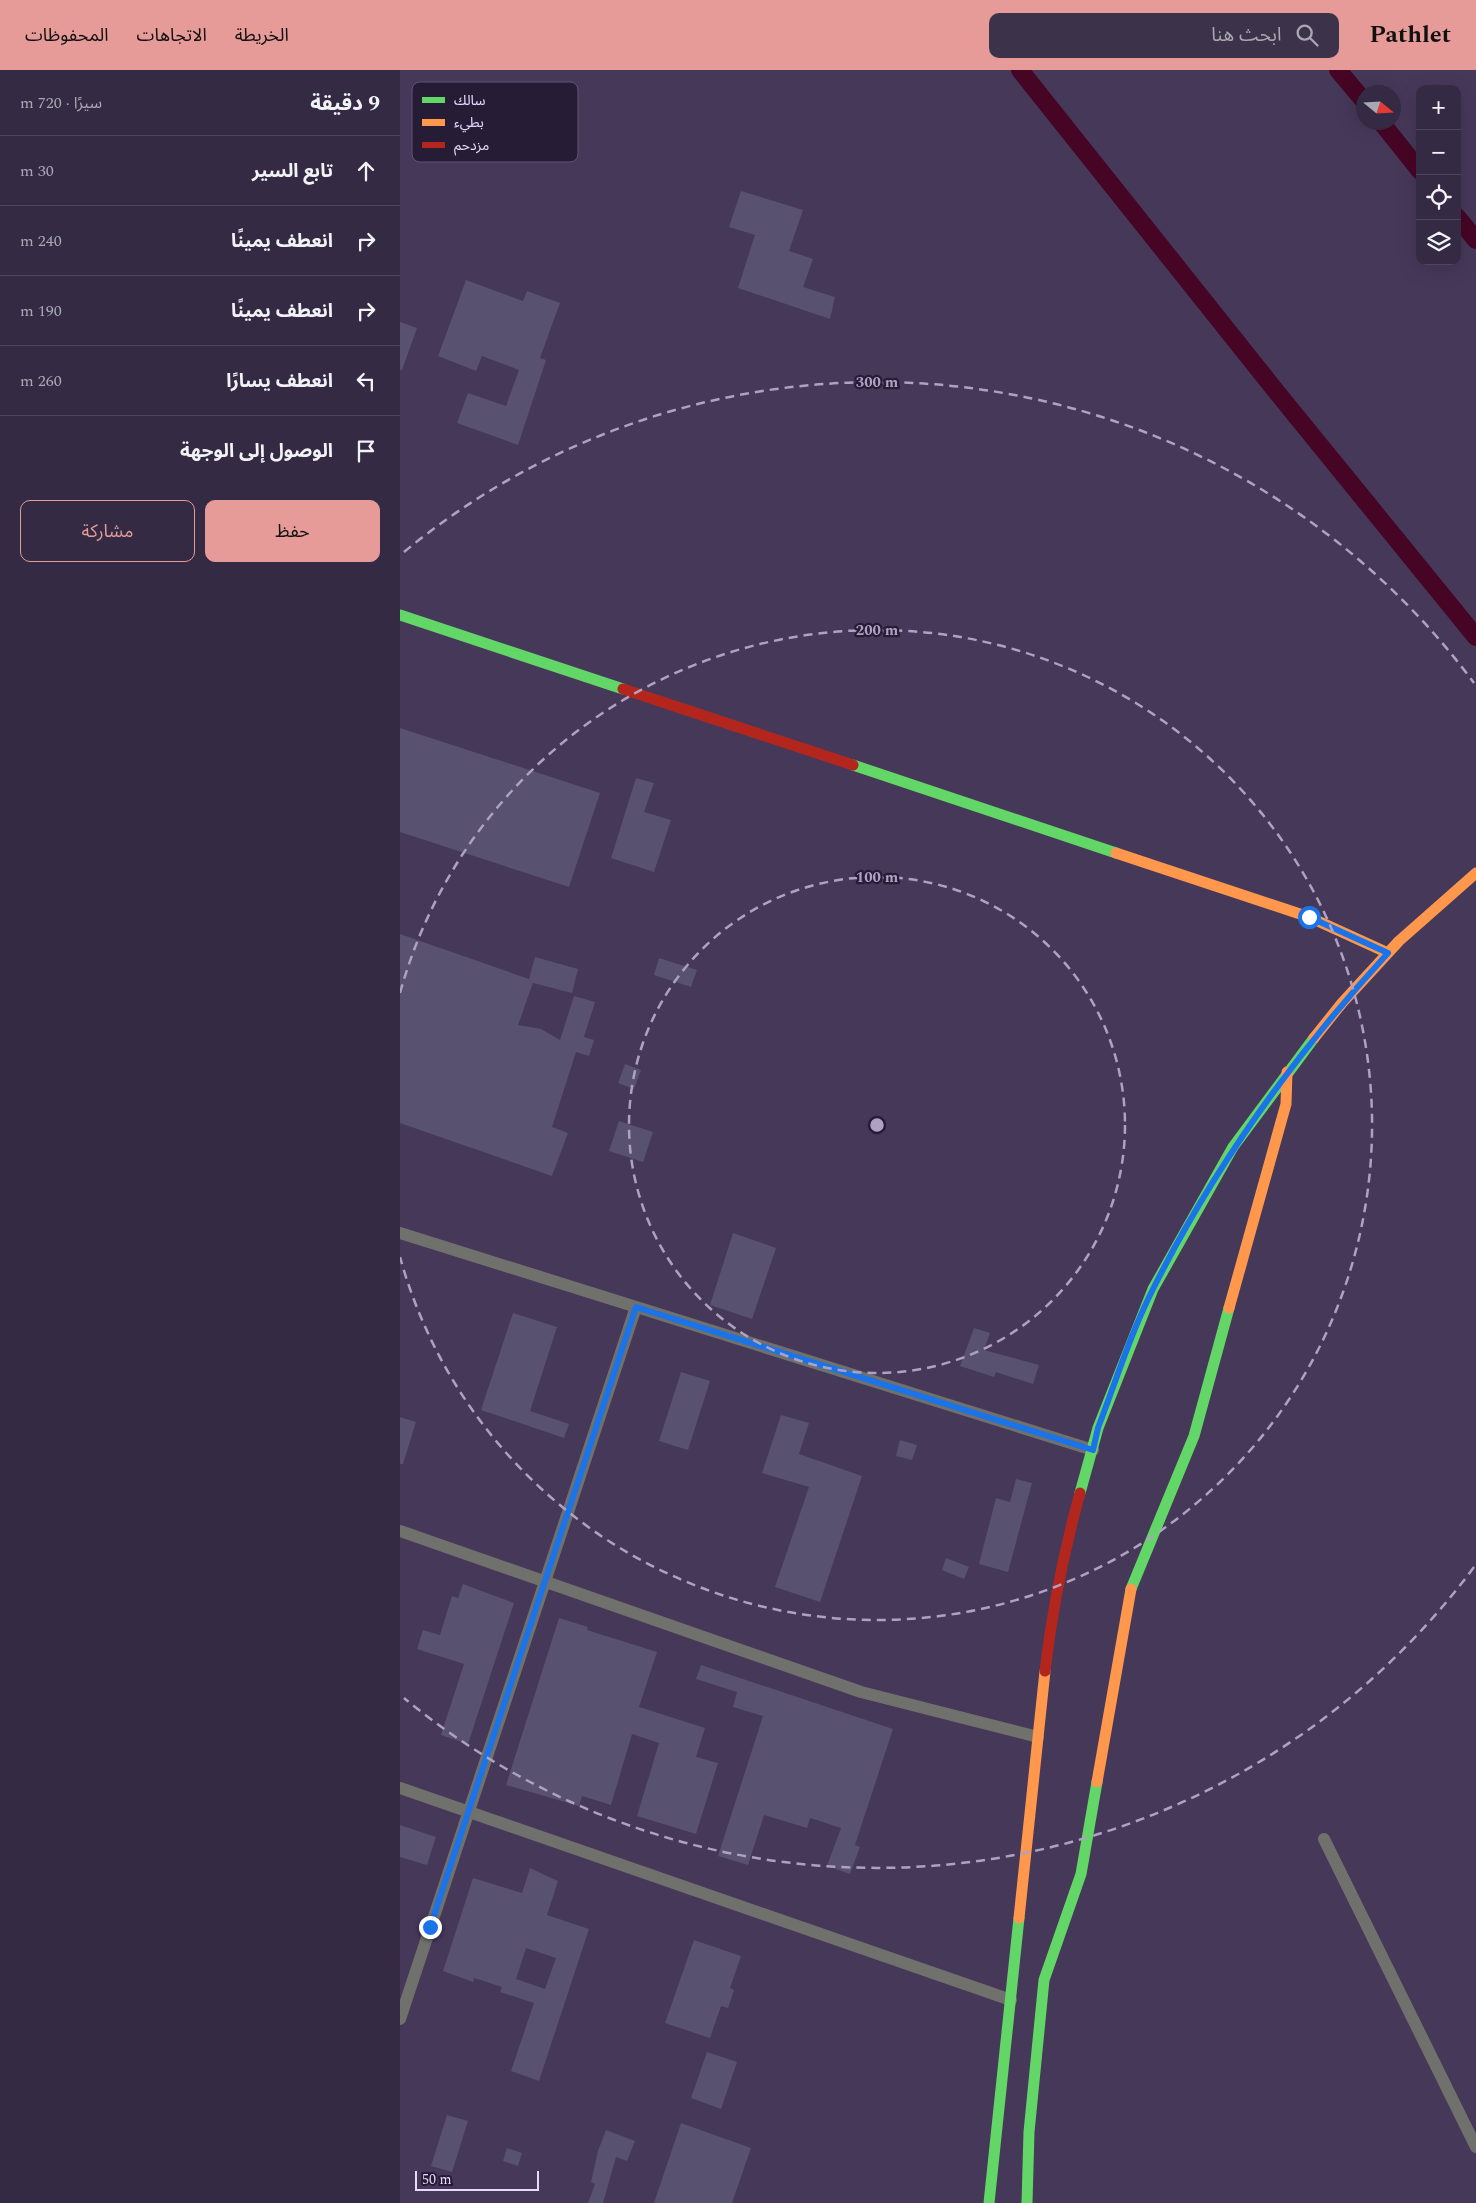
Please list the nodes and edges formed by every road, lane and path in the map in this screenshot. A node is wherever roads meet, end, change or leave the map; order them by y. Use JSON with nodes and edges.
{"nodes":[{"id":1,"x":400,"y":615,"type":"edge"},
{"id":2,"x":1476,"y":873,"type":"edge"},
{"id":3,"x":1388,"y":953,"type":"junction"},
{"id":4,"x":1287,"y":1072,"type":"junction"},
{"id":5,"x":400,"y":1233,"type":"edge"},
{"id":6,"x":636,"y":1307,"type":"junction"},
{"id":7,"x":1093,"y":1450,"type":"junction"},
{"id":8,"x":400,"y":1531,"type":"edge"},
{"id":9,"x":545,"y":1582,"type":"junction"},
{"id":10,"x":1038,"y":1738,"type":"junction"},
{"id":11,"x":400,"y":1788,"type":"edge"},
{"id":12,"x":469,"y":1812,"type":"junction"},
{"id":13,"x":1324,"y":1839,"type":"dead end"},
{"id":14,"x":1012,"y":2000,"type":"junction"},
{"id":15,"x":400,"y":2017,"type":"edge"},
{"id":16,"x":1476,"y":2147,"type":"edge"},
{"id":17,"x":989,"y":2203,"type":"edge"},
{"id":18,"x":1027,"y":2203,"type":"edge"}],
"edges":[{"from":1,"to":3,"type":"street"},
{"from":2,"to":3,"type":"street"},
{"from":3,"to":4,"type":"street"},
{"from":4,"to":7,"type":"street"},
{"from":4,"to":18,"type":"street"},
{"from":5,"to":6,"type":"street"},
{"from":6,"to":7,"type":"street"},
{"from":6,"to":9,"type":"street"},
{"from":7,"to":10,"type":"street"},
{"from":8,"to":9,"type":"street"},
{"from":9,"to":10,"type":"street"},
{"from":9,"to":12,"type":"street"},
{"from":10,"to":14,"type":"street"},
{"from":11,"to":12,"type":"street"},
{"from":12,"to":14,"type":"street"},
{"from":12,"to":15,"type":"street"},
{"from":13,"to":16,"type":"street"},
{"from":14,"to":17,"type":"street"}]}
